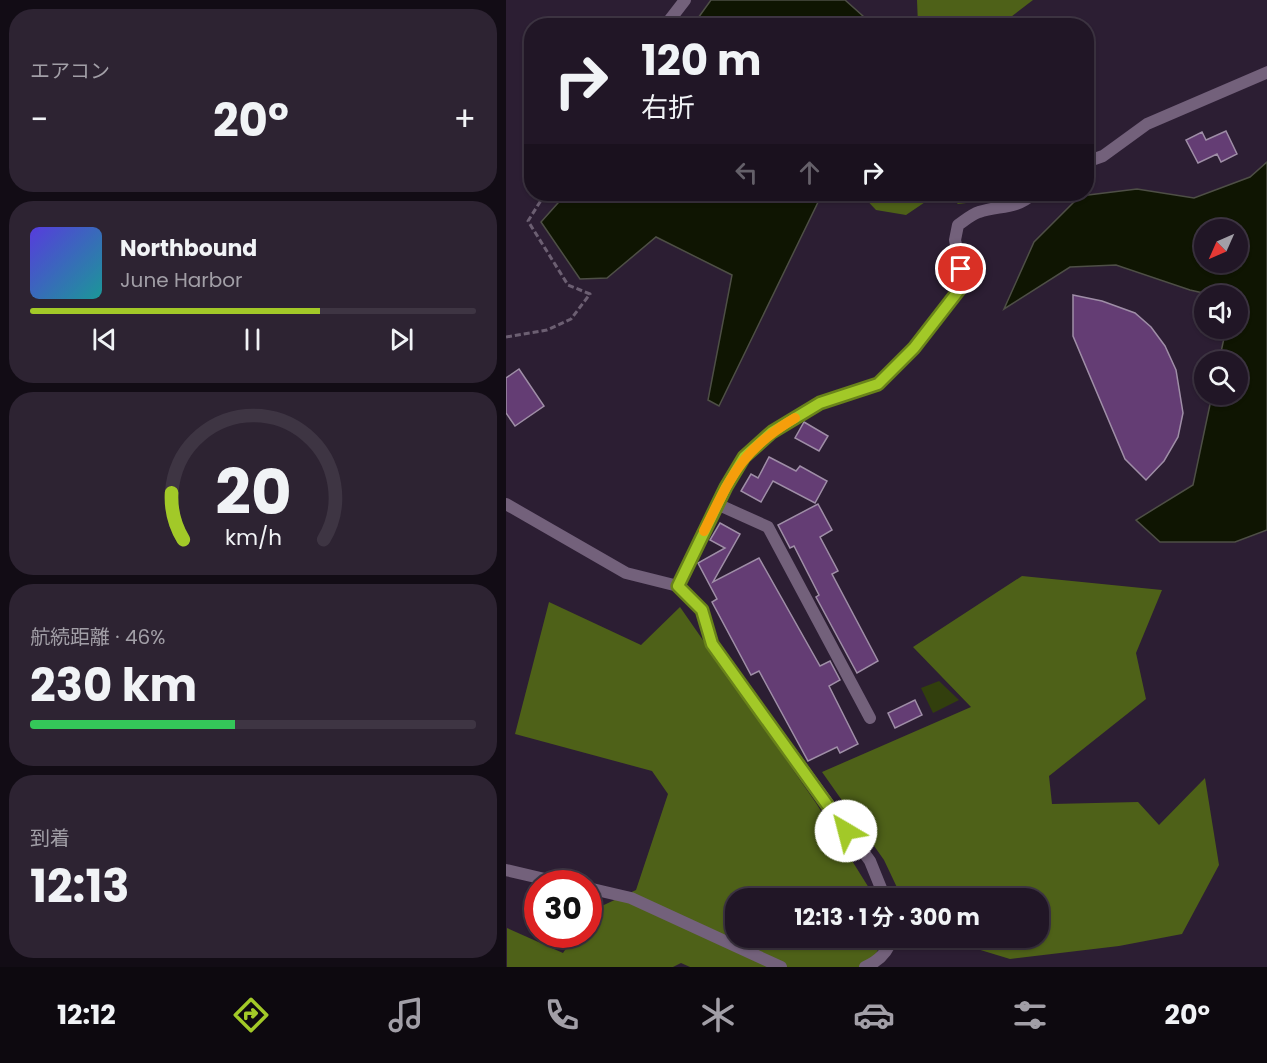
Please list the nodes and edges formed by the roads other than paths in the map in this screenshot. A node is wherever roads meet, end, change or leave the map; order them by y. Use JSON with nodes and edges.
{"nodes":[{"id":1,"x":685,"y":0,"type":"edge"},
{"id":2,"x":671,"y":18,"type":"edge"},
{"id":3,"x":1268,"y":72,"type":"edge"},
{"id":4,"x":1094,"y":159,"type":"edge"},
{"id":5,"x":1023,"y":201,"type":"edge"},
{"id":6,"x":506,"y":504,"type":"edge"},
{"id":7,"x":718,"y":504,"type":"junction"},
{"id":8,"x":678,"y":586,"type":"junction"},
{"id":9,"x":869,"y":718,"type":"dead end"},
{"id":10,"x":506,"y":870,"type":"edge"},
{"id":11,"x":524,"y":874,"type":"edge"},
{"id":12,"x":881,"y":888,"type":"edge"},
{"id":13,"x":602,"y":891,"type":"edge"},
{"id":14,"x":888,"y":948,"type":"edge"},
{"id":15,"x":781,"y":967,"type":"edge"},
{"id":16,"x":865,"y":967,"type":"edge"}],
"edges":[{"from":1,"to":2,"type":"street"},
{"from":3,"to":4,"type":"street"},
{"from":5,"to":7,"type":"street"},
{"from":6,"to":8,"type":"street"},
{"from":7,"to":8,"type":"street"},
{"from":7,"to":9,"type":"street"},
{"from":8,"to":12,"type":"street"},
{"from":10,"to":11,"type":"street"},
{"from":13,"to":15,"type":"street"},
{"from":14,"to":16,"type":"street"}]}
